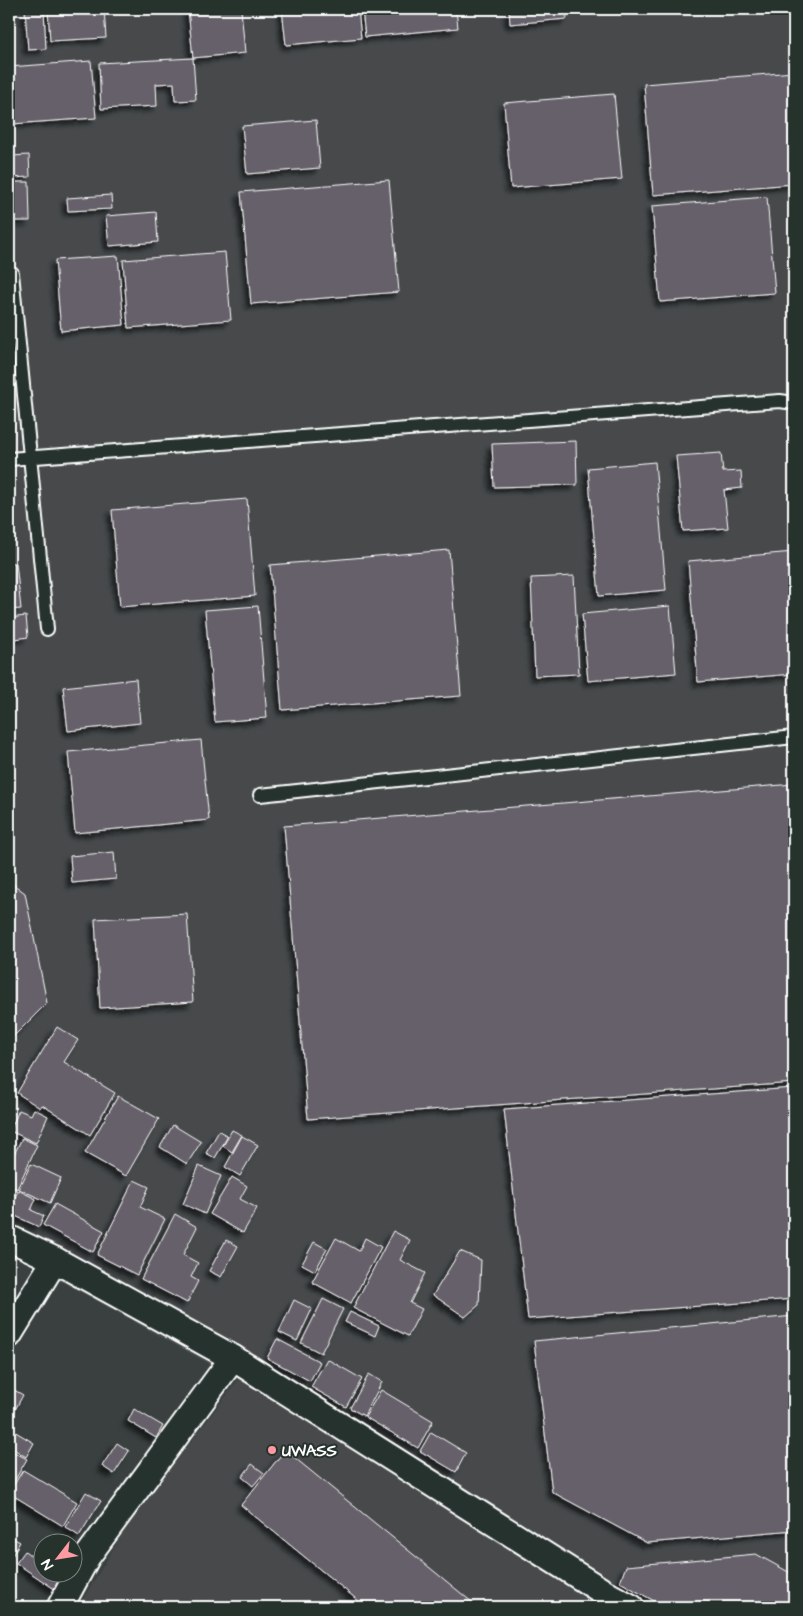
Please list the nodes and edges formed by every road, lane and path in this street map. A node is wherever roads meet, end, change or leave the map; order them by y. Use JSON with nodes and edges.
{"nodes":[{"id":1,"x":12,"y":273,"type":"dead end"},
{"id":2,"x":794,"y":394,"type":"edge"},
{"id":3,"x":780,"y":401,"type":"junction"},
{"id":4,"x":794,"y":403,"type":"edge"},
{"id":5,"x":30,"y":457,"type":"junction"},
{"id":6,"x":9,"y":459,"type":"edge"},
{"id":7,"x":46,"y":629,"type":"dead end"},
{"id":8,"x":794,"y":737,"type":"edge"},
{"id":9,"x":260,"y":795,"type":"dead end"},
{"id":10,"x":9,"y":1238,"type":"edge"},
{"id":11,"x":55,"y":1260,"type":"junction"},
{"id":12,"x":9,"y":1335,"type":"edge"},
{"id":13,"x":233,"y":1358,"type":"junction"},
{"id":14,"x":60,"y":1607,"type":"edge"},
{"id":15,"x":631,"y":1607,"type":"edge"}],
"edges":[{"from":1,"to":5,"type":"lane"},
{"from":2,"to":3,"type":"lane"},
{"from":3,"to":4,"type":"lane"},
{"from":3,"to":5,"type":"lane"},
{"from":5,"to":6,"type":"lane"},
{"from":5,"to":7,"type":"lane"},
{"from":8,"to":9,"type":"lane"},
{"from":10,"to":11,"type":"street"},
{"from":11,"to":12,"type":"street"},
{"from":11,"to":13,"type":"street"},
{"from":13,"to":14,"type":"street"},
{"from":13,"to":15,"type":"street"}]}
